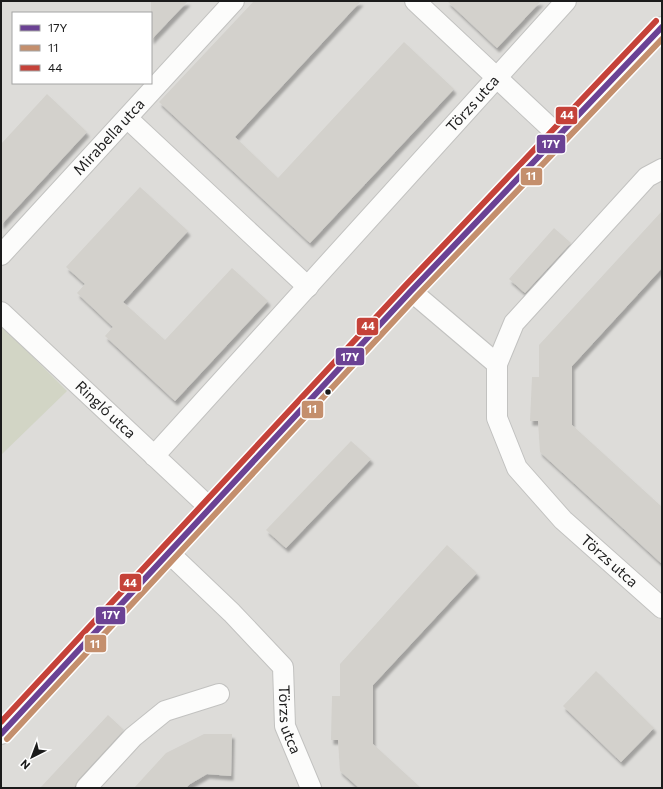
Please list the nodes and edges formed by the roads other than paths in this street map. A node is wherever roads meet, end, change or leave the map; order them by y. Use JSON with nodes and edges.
{"nodes":[{"id":1,"x":234,"y":1,"type":"edge"},
{"id":2,"x":415,"y":1,"type":"edge"},
{"id":3,"x":566,"y":1,"type":"edge"},
{"id":4,"x":662,"y":28,"type":"edge"},
{"id":5,"x":497,"y":77,"type":"junction"},
{"id":6,"x":127,"y":118,"type":"junction"},
{"id":7,"x":559,"y":136,"type":"junction"},
{"id":8,"x":662,"y":169,"type":"edge"},
{"id":9,"x":1,"y":255,"type":"edge"},
{"id":10,"x":308,"y":287,"type":"junction"},
{"id":11,"x":411,"y":291,"type":"junction"},
{"id":12,"x":1,"y":312,"type":"edge"},
{"id":13,"x":497,"y":364,"type":"junction"},
{"id":14,"x":154,"y":456,"type":"junction"},
{"id":15,"x":210,"y":508,"type":"junction"},
{"id":16,"x":168,"y":552,"type":"junction"},
{"id":17,"x":662,"y":608,"type":"edge"},
{"id":18,"x":219,"y":694,"type":"dead end"},
{"id":19,"x":1,"y":734,"type":"edge"},
{"id":20,"x":86,"y":788,"type":"edge"},
{"id":21,"x":311,"y":788,"type":"edge"}],
"edges":[{"from":1,"to":6,"type":"street","name":"Mirabella utca"},
{"from":2,"to":5,"type":"street"},
{"from":3,"to":5,"type":"street","name":"Törzs utca"},
{"from":4,"to":7,"type":"street"},
{"from":5,"to":7,"type":"street"},
{"from":5,"to":10,"type":"street","name":"Törzs utca"},
{"from":6,"to":9,"type":"street","name":"Mirabella utca"},
{"from":6,"to":10,"type":"street"},
{"from":7,"to":11,"type":"street"},
{"from":8,"to":13,"type":"street","name":"Törzs utca"},
{"from":10,"to":14,"type":"street","name":"Törzs utca"},
{"from":11,"to":13,"type":"street"},
{"from":11,"to":15,"type":"street"},
{"from":12,"to":14,"type":"street","name":"Ringló utca"},
{"from":13,"to":17,"type":"street","name":"Törzs utca"},
{"from":14,"to":15,"type":"street","name":"Ringló utca"},
{"from":15,"to":16,"type":"street"},
{"from":16,"to":19,"type":"street"},
{"from":16,"to":21,"type":"street","name":"Törzs utca"},
{"from":18,"to":20,"type":"street"}]}
